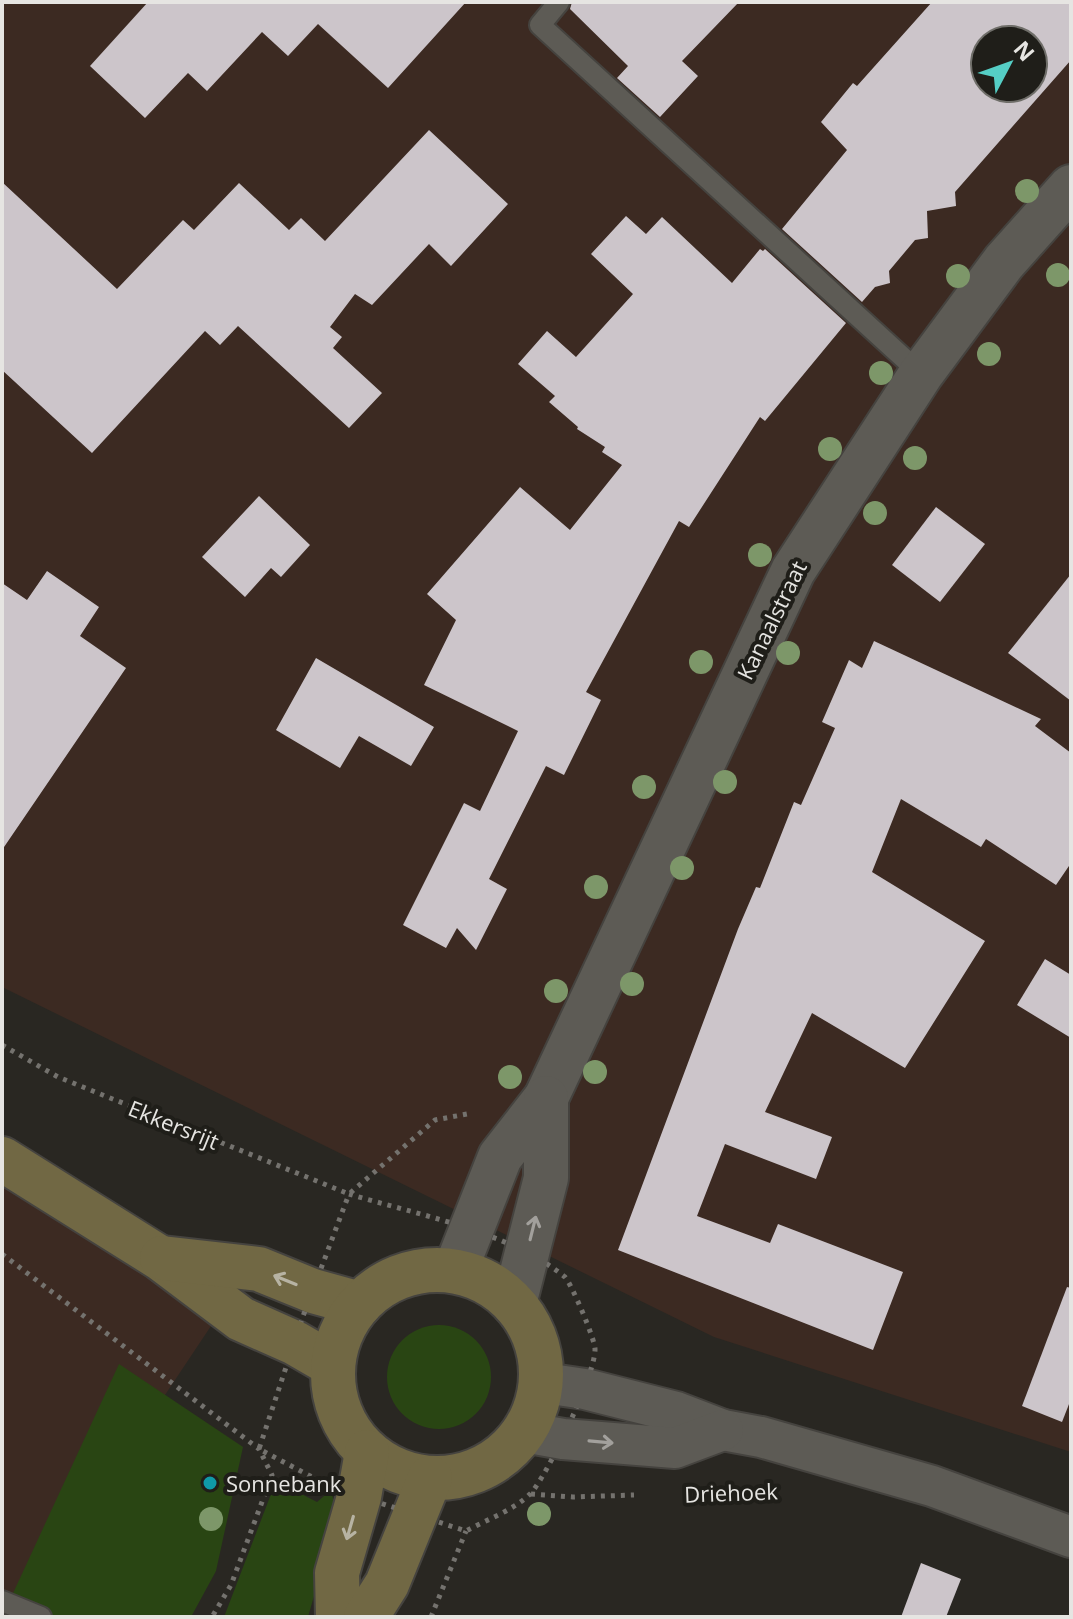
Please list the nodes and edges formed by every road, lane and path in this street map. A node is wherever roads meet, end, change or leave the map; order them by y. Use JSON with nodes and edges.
{"nodes":[{"id":1,"x":559,"y":2,"type":"edge"},
{"id":2,"x":1071,"y":187,"type":"edge"},
{"id":3,"x":921,"y":374,"type":"junction"},
{"id":4,"x":2,"y":1045,"type":"edge"},
{"id":5,"x":546,"y":1098,"type":"junction"},
{"id":6,"x":2,"y":1159,"type":"edge"},
{"id":7,"x":349,"y":1194,"type":"junction"},
{"id":8,"x":471,"y":1230,"type":"junction"},
{"id":9,"x":527,"y":1253,"type":"junction"},
{"id":10,"x":2,"y":1254,"type":"edge"},
{"id":11,"x":160,"y":1258,"type":"junction"},
{"id":12,"x":455,"y":1271,"type":"junction"},
{"id":13,"x":313,"y":1291,"type":"junction"},
{"id":14,"x":360,"y":1304,"type":"junction"},
{"id":15,"x":514,"y":1304,"type":"junction"},
{"id":16,"x":295,"y":1343,"type":"junction"},
{"id":17,"x":333,"y":1365,"type":"junction"},
{"id":18,"x":564,"y":1386,"type":"junction"},
{"id":19,"x":723,"y":1430,"type":"junction"},
{"id":20,"x":543,"y":1435,"type":"junction"},
{"id":21,"x":259,"y":1449,"type":"junction"},
{"id":22,"x":367,"y":1452,"type":"junction"},
{"id":23,"x":776,"y":1491,"type":"dead end"},
{"id":24,"x":683,"y":1493,"type":"dead end"},
{"id":25,"x":531,"y":1494,"type":"junction"},
{"id":26,"x":636,"y":1495,"type":"dead end"},
{"id":27,"x":422,"y":1496,"type":"junction"},
{"id":28,"x":359,"y":1497,"type":"junction"},
{"id":29,"x":466,"y":1531,"type":"junction"},
{"id":30,"x":1071,"y":1537,"type":"edge"},
{"id":31,"x":2,"y":1601,"type":"edge"},
{"id":32,"x":41,"y":1617,"type":"edge"},
{"id":33,"x":212,"y":1617,"type":"edge"},
{"id":34,"x":338,"y":1617,"type":"edge"},
{"id":35,"x":366,"y":1617,"type":"edge"},
{"id":36,"x":431,"y":1617,"type":"edge"}],
"edges":[{"from":1,"to":3,"type":"lane"},
{"from":2,"to":3,"type":"street","name":"Kanaalstraat"},
{"from":3,"to":5,"type":"street","name":"Kanaalstraat"},
{"from":4,"to":7,"type":"path","name":"Ekkersrijt"},
{"from":5,"to":7,"type":"path"},
{"from":5,"to":8,"type":"street","name":"Kanaalstraat"},
{"from":9,"to":5,"type":"street","name":"Kanaalstraat","one_way":true},
{"from":6,"to":11,"type":"main road"},
{"from":7,"to":8,"type":"path","name":"Ekkersrijt"},
{"from":7,"to":13,"type":"path"},
{"from":8,"to":9,"type":"path","name":"Ekkersrijt"},
{"from":8,"to":12,"type":"street","name":"Kanaalstraat"},
{"from":9,"to":15,"type":"street","name":"Kanaalstraat"},
{"from":9,"to":18,"type":"path","name":"Ekkersrijt"},
{"from":10,"to":21,"type":"path"},
{"from":13,"to":11,"type":"main road","one_way":true},
{"from":11,"to":16,"type":"main road"},
{"from":12,"to":14,"type":"main road"},
{"from":12,"to":15,"type":"main road"},
{"from":13,"to":14,"type":"main road"},
{"from":13,"to":16,"type":"path"},
{"from":14,"to":17,"type":"main road"},
{"from":15,"to":18,"type":"main road"},
{"from":16,"to":17,"type":"main road"},
{"from":16,"to":21,"type":"path"},
{"from":17,"to":22,"type":"main road"},
{"from":18,"to":19,"type":"street"},
{"from":18,"to":20,"type":"main road"},
{"from":18,"to":20,"type":"path","name":"Ekkersrijt"},
{"from":20,"to":19,"type":"street","one_way":true},
{"from":19,"to":30,"type":"street"},
{"from":20,"to":25,"type":"path","name":"Ekkersrijt"},
{"from":20,"to":27,"type":"main road"},
{"from":21,"to":28,"type":"path"},
{"from":21,"to":33,"type":"path"},
{"from":22,"to":27,"type":"main road"},
{"from":22,"to":28,"type":"main road"},
{"from":23,"to":24,"type":"path","name":"Driehoek"},
{"from":25,"to":26,"type":"path"},
{"from":25,"to":29,"type":"path"},
{"from":27,"to":28,"type":"path"},
{"from":27,"to":29,"type":"path"},
{"from":27,"to":35,"type":"main road"},
{"from":28,"to":34,"type":"main road","one_way":true},
{"from":29,"to":36,"type":"path"},
{"from":31,"to":32,"type":"lane"}]}
